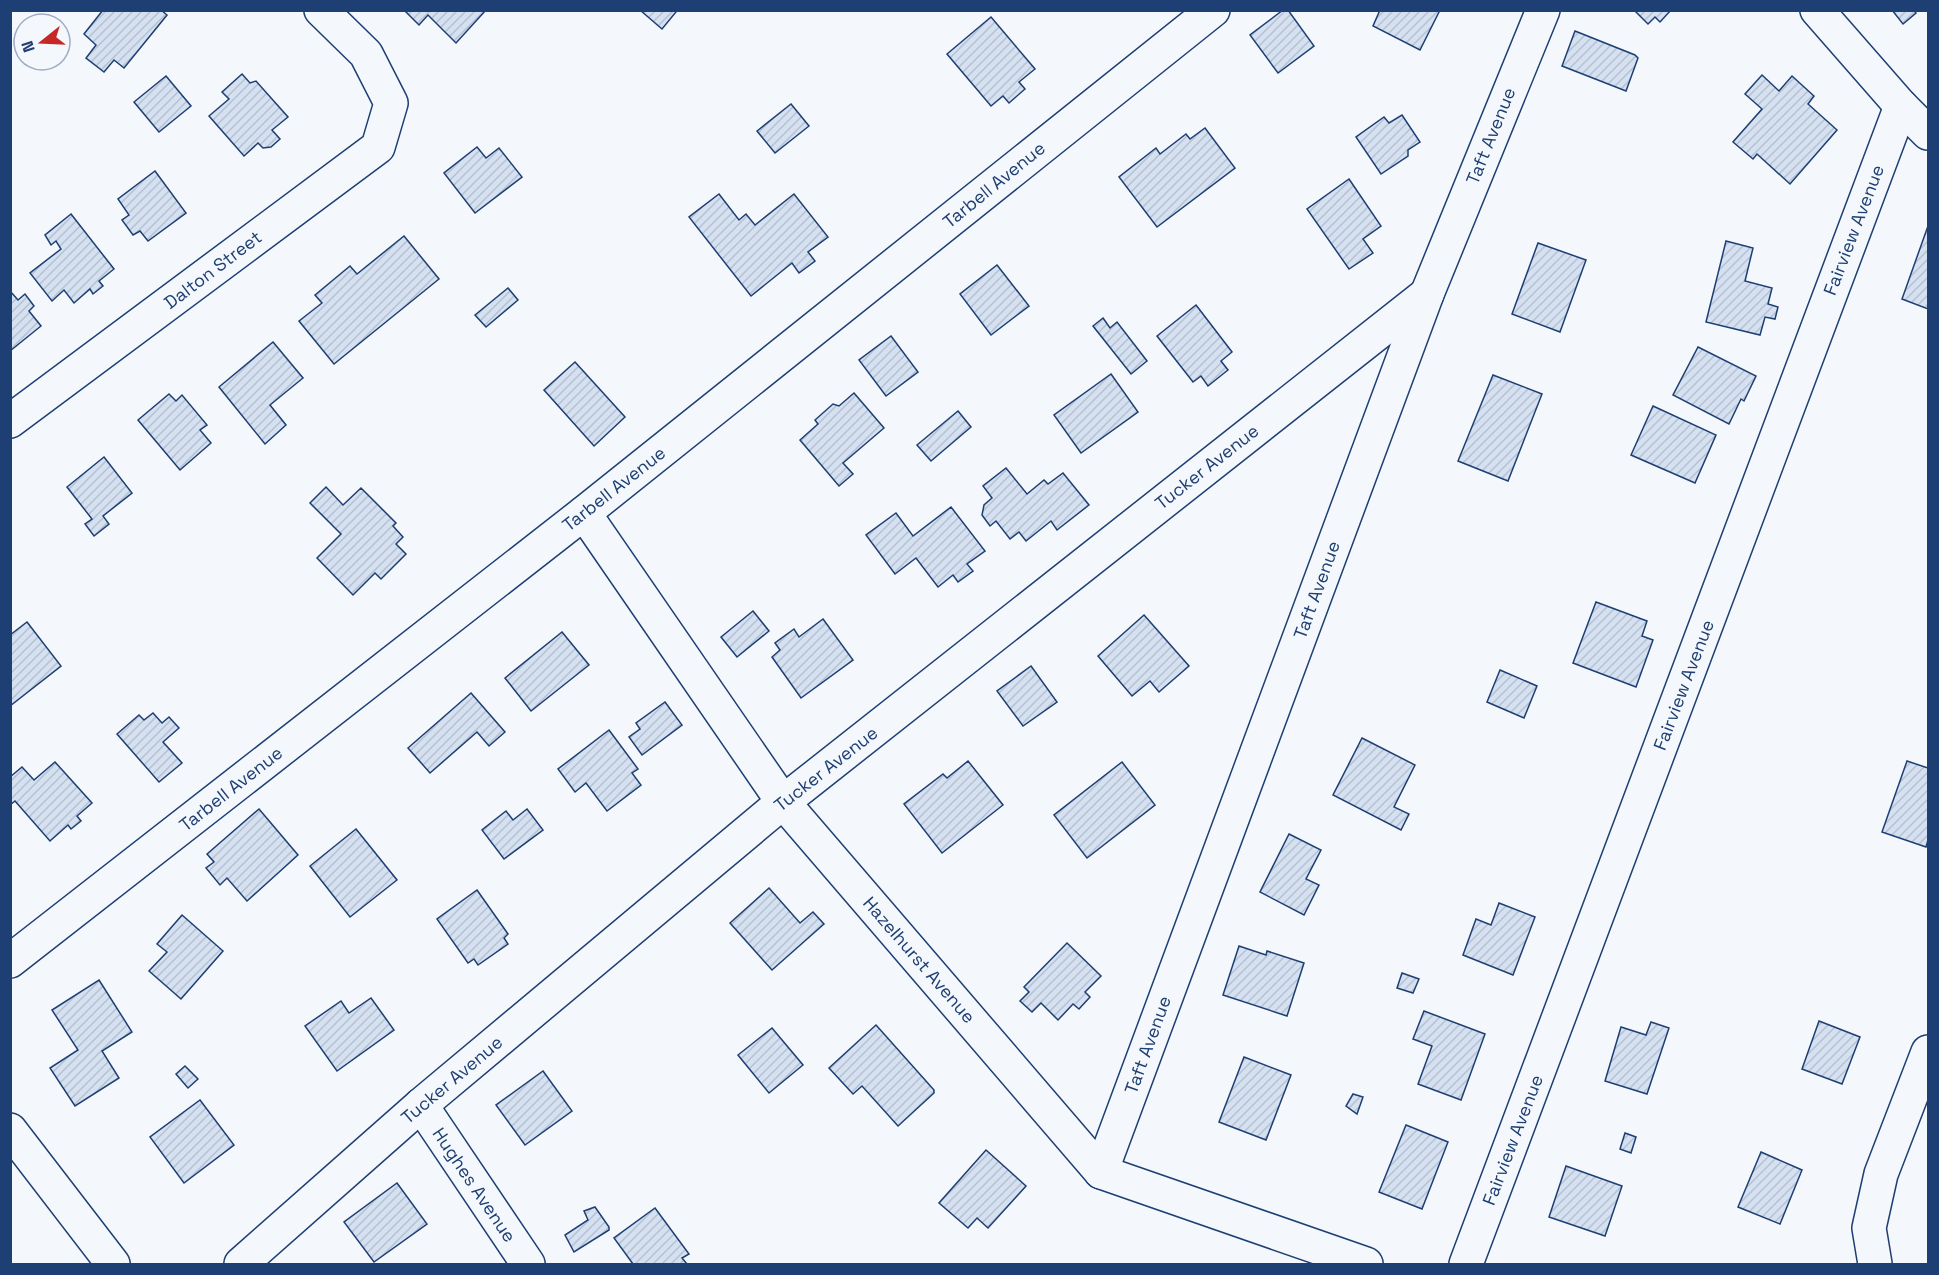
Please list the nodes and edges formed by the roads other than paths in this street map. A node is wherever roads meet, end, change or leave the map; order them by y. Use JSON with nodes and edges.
{"nodes":[{"id":1,"x":321,"y":10,"type":"edge"},
{"id":2,"x":1213,"y":10,"type":"edge"},
{"id":3,"x":1543,"y":10,"type":"edge"},
{"id":4,"x":1817,"y":10,"type":"edge"},
{"id":5,"x":1901,"y":105,"type":"junction"},
{"id":6,"x":1929,"y":133,"type":"edge"},
{"id":7,"x":1427,"y":294,"type":"junction"},
{"id":8,"x":10,"y":421,"type":"edge"},
{"id":9,"x":584,"y":513,"type":"junction"},
{"id":10,"x":783,"y":802,"type":"junction"},
{"id":11,"x":10,"y":962,"type":"edge"},
{"id":12,"x":1929,"y":1052,"type":"edge"},
{"id":13,"x":421,"y":1105,"type":"junction"},
{"id":14,"x":10,"y":1130,"type":"edge"},
{"id":15,"x":1101,"y":1172,"type":"junction"},
{"id":16,"x":112,"y":1264,"type":"edge"},
{"id":17,"x":242,"y":1264,"type":"edge"},
{"id":18,"x":528,"y":1264,"type":"edge"},
{"id":19,"x":1366,"y":1264,"type":"edge"},
{"id":20,"x":1466,"y":1264,"type":"edge"},
{"id":21,"x":1875,"y":1264,"type":"edge"}],
"edges":[{"from":1,"to":8,"type":"street","name":"Dalton Street"},
{"from":2,"to":9,"type":"street","name":"Tarbell Avenue"},
{"from":3,"to":7,"type":"street","name":"Taft Avenue"},
{"from":4,"to":5,"type":"street"},
{"from":5,"to":6,"type":"street"},
{"from":5,"to":20,"type":"street","name":"Fairview Avenue"},
{"from":7,"to":10,"type":"street","name":"Tucker Avenue"},
{"from":7,"to":15,"type":"street","name":"Taft Avenue"},
{"from":9,"to":10,"type":"street","name":"Hazelhurst Avenue"},
{"from":9,"to":11,"type":"street","name":"Tarbell Avenue"},
{"from":10,"to":13,"type":"street","name":"Tucker Avenue"},
{"from":10,"to":15,"type":"street","name":"Hazelhurst Avenue"},
{"from":12,"to":21,"type":"street"},
{"from":13,"to":17,"type":"street","name":"Tucker Avenue"},
{"from":13,"to":18,"type":"street","name":"Hughes Avenue"},
{"from":14,"to":16,"type":"street"},
{"from":15,"to":19,"type":"street"}]}
